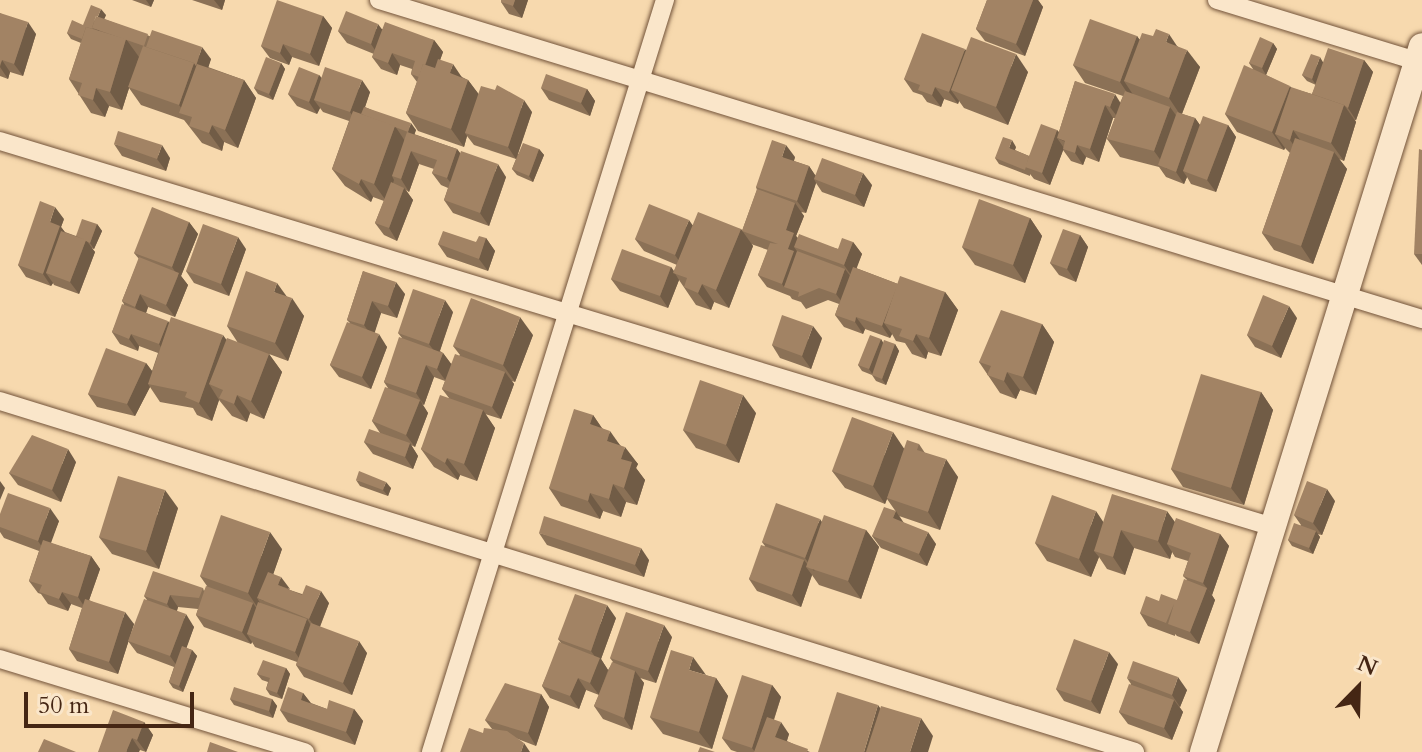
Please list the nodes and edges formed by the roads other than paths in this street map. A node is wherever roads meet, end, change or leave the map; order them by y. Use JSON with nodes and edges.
{"nodes":[{"id":1,"x":379,"y":0,"type":"edge"},
{"id":2,"x":665,"y":0,"type":"edge"},
{"id":3,"x":1217,"y":0,"type":"edge"},
{"id":4,"x":1420,"y":54,"type":"edge"},
{"id":5,"x":640,"y":80,"type":"junction"},
{"id":6,"x":0,"y":141,"type":"edge"},
{"id":7,"x":1344,"y":295,"type":"junction"},
{"id":8,"x":567,"y":314,"type":"junction"},
{"id":9,"x":1422,"y":319,"type":"edge"},
{"id":10,"x":0,"y":401,"type":"edge"},
{"id":11,"x":1273,"y":527,"type":"junction"},
{"id":12,"x":492,"y":554,"type":"junction"},
{"id":13,"x":0,"y":659,"type":"edge"},
{"id":14,"x":305,"y":752,"type":"edge"},
{"id":15,"x":431,"y":752,"type":"edge"},
{"id":16,"x":1135,"y":752,"type":"edge"},
{"id":17,"x":1203,"y":752,"type":"edge"}],
"edges":[{"from":1,"to":5,"type":"street"},
{"from":2,"to":5,"type":"street"},
{"from":3,"to":4,"type":"street"},
{"from":4,"to":7,"type":"main road"},
{"from":5,"to":7,"type":"street"},
{"from":5,"to":8,"type":"street"},
{"from":6,"to":8,"type":"street"},
{"from":7,"to":9,"type":"street"},
{"from":7,"to":11,"type":"main road"},
{"from":8,"to":11,"type":"street"},
{"from":8,"to":12,"type":"street"},
{"from":10,"to":12,"type":"street"},
{"from":11,"to":17,"type":"main road"},
{"from":12,"to":15,"type":"street"},
{"from":12,"to":16,"type":"street"},
{"from":13,"to":14,"type":"street"}]}
